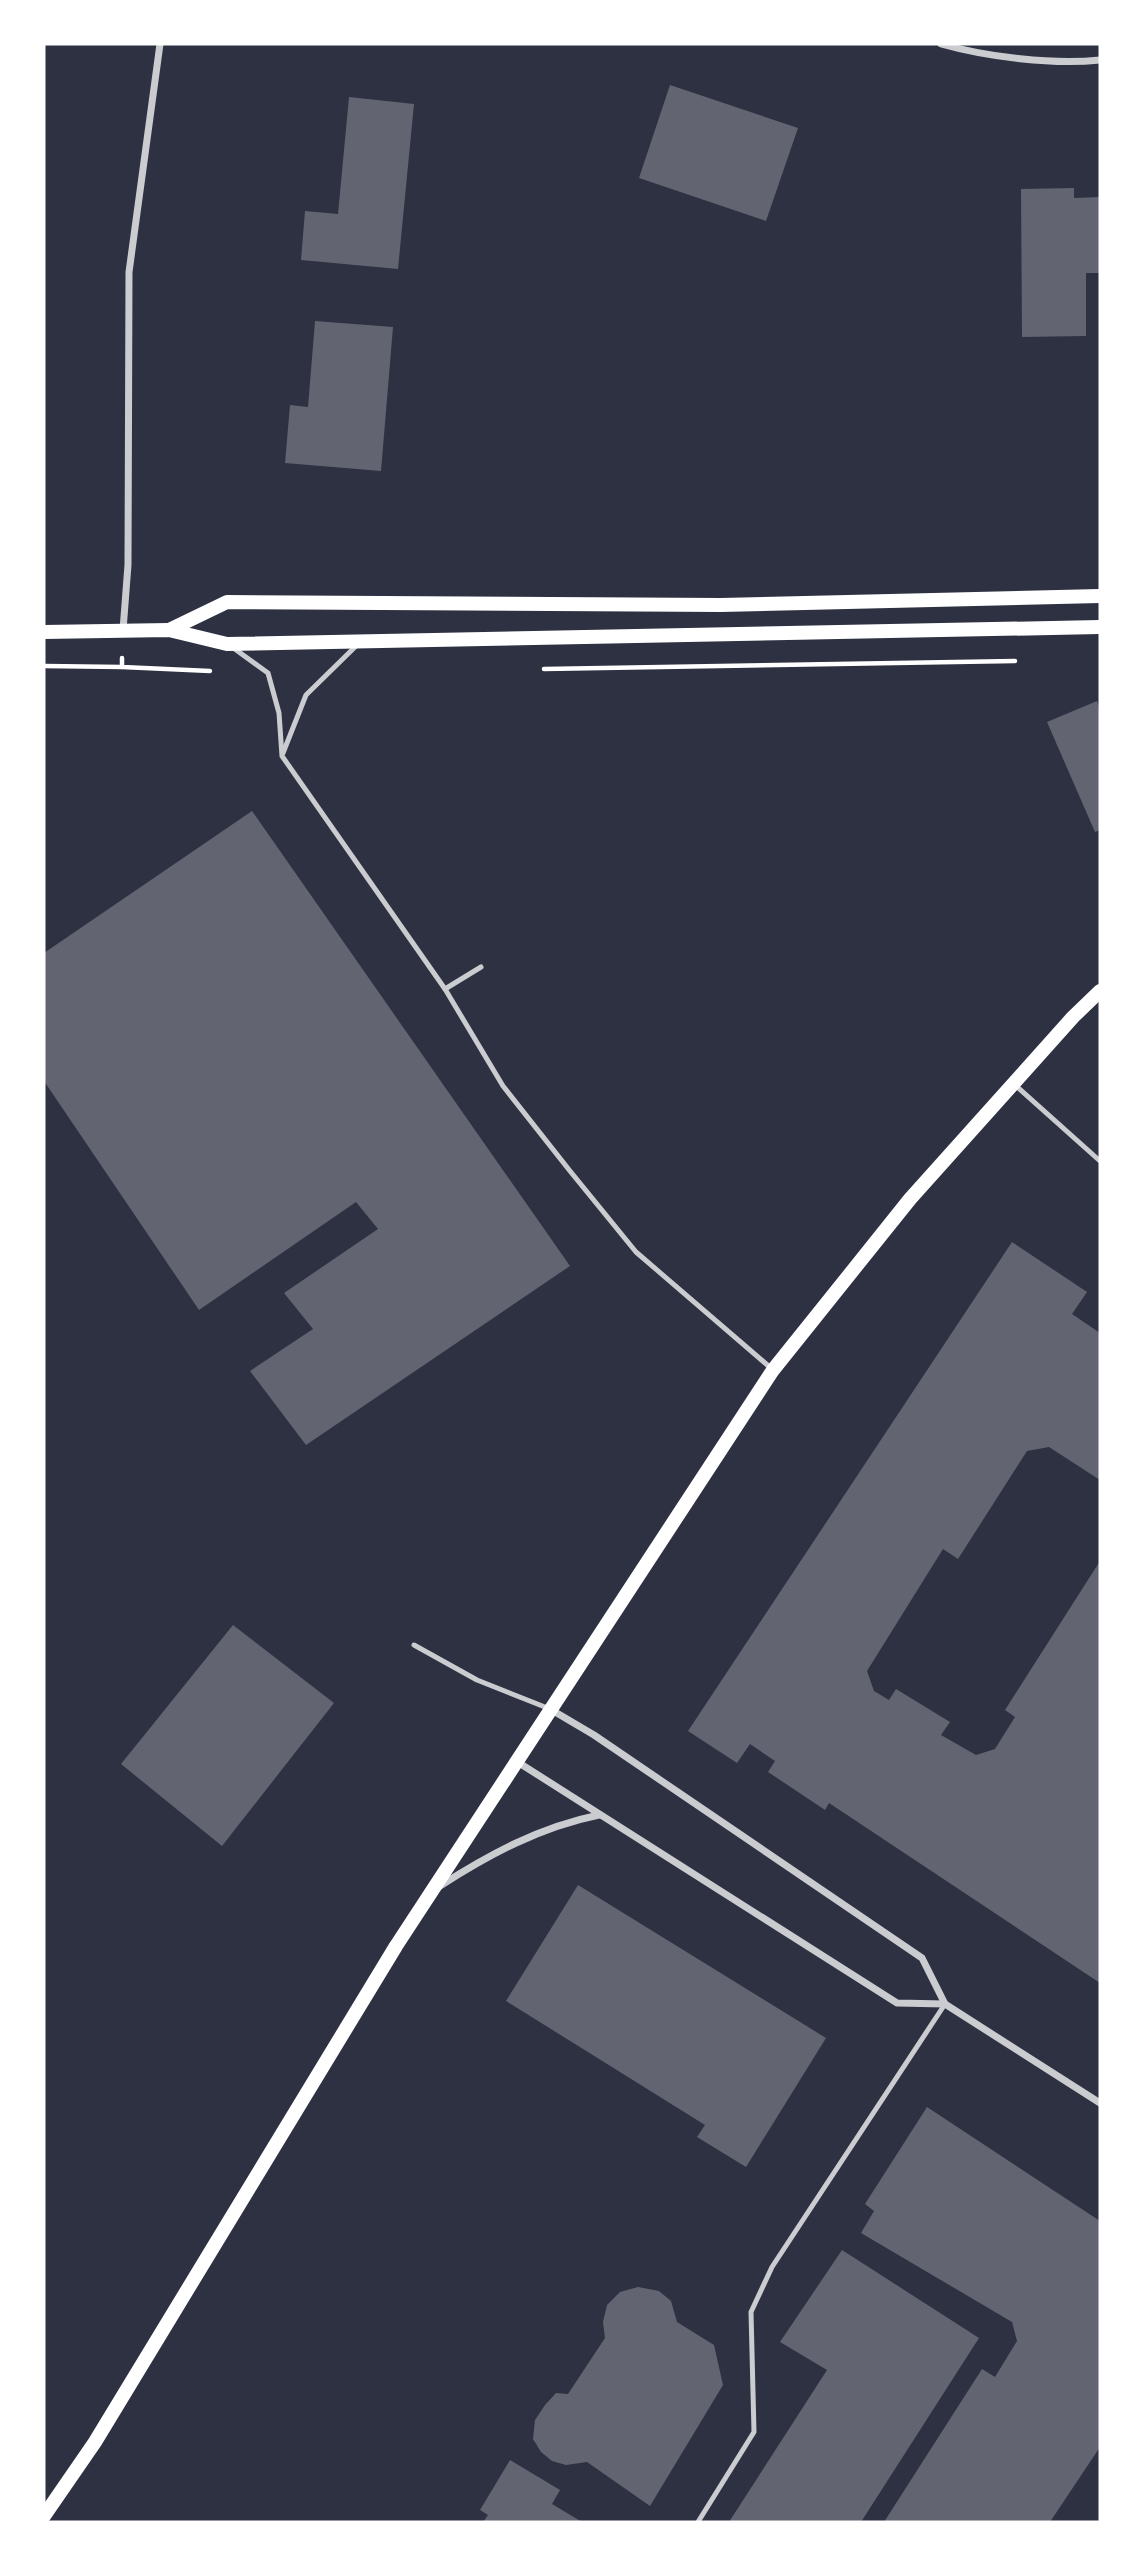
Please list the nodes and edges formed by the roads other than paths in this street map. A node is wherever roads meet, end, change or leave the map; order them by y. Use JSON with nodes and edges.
{"nodes":[{"id":1,"x":160,"y":44,"type":"edge"},
{"id":2,"x":941,"y":44,"type":"edge"},
{"id":3,"x":1100,"y":60,"type":"edge"},
{"id":4,"x":1100,"y":596,"type":"edge"},
{"id":5,"x":1100,"y":627,"type":"edge"},
{"id":6,"x":123,"y":630,"type":"junction"},
{"id":7,"x":169,"y":630,"type":"junction"},
{"id":8,"x":44,"y":632,"type":"edge"},
{"id":9,"x":361,"y":641,"type":"junction"},
{"id":10,"x":227,"y":643,"type":"junction"},
{"id":11,"x":282,"y":756,"type":"junction"},
{"id":12,"x":481,"y":967,"type":"dead end"},
{"id":13,"x":445,"y":989,"type":"junction"},
{"id":14,"x":1100,"y":991,"type":"edge"},
{"id":15,"x":1012,"y":1083,"type":"junction"},
{"id":16,"x":1100,"y":1161,"type":"edge"},
{"id":17,"x":773,"y":1370,"type":"junction"},
{"id":18,"x":414,"y":1645,"type":"dead end"},
{"id":19,"x":550,"y":1709,"type":"junction"},
{"id":20,"x":516,"y":1761,"type":"junction"},
{"id":21,"x":599,"y":1815,"type":"junction"},
{"id":22,"x":431,"y":1892,"type":"junction"},
{"id":23,"x":945,"y":2004,"type":"junction"},
{"id":24,"x":1100,"y":2103,"type":"edge"},
{"id":25,"x":44,"y":2516,"type":"edge"},
{"id":26,"x":698,"y":2522,"type":"edge"}],
"edges":[{"from":1,"to":6,"type":"street"},
{"from":2,"to":3,"type":"street"},
{"from":4,"to":7,"type":"main road"},
{"from":5,"to":9,"type":"main road"},
{"from":6,"to":7,"type":"main road"},
{"from":6,"to":8,"type":"main road"},
{"from":7,"to":10,"type":"main road"},
{"from":9,"to":10,"type":"main road"},
{"from":9,"to":11,"type":"lane"},
{"from":10,"to":11,"type":"lane"},
{"from":11,"to":13,"type":"lane"},
{"from":12,"to":13,"type":"lane"},
{"from":13,"to":17,"type":"lane"},
{"from":14,"to":15,"type":"main road"},
{"from":15,"to":16,"type":"lane"},
{"from":15,"to":17,"type":"main road"},
{"from":17,"to":19,"type":"main road"},
{"from":18,"to":19,"type":"lane"},
{"from":19,"to":20,"type":"main road"},
{"from":19,"to":23,"type":"street"},
{"from":20,"to":21,"type":"street"},
{"from":20,"to":22,"type":"main road"},
{"from":21,"to":22,"type":"street"},
{"from":21,"to":23,"type":"street"},
{"from":22,"to":25,"type":"main road"},
{"from":23,"to":24,"type":"street"},
{"from":23,"to":26,"type":"lane"}]}
